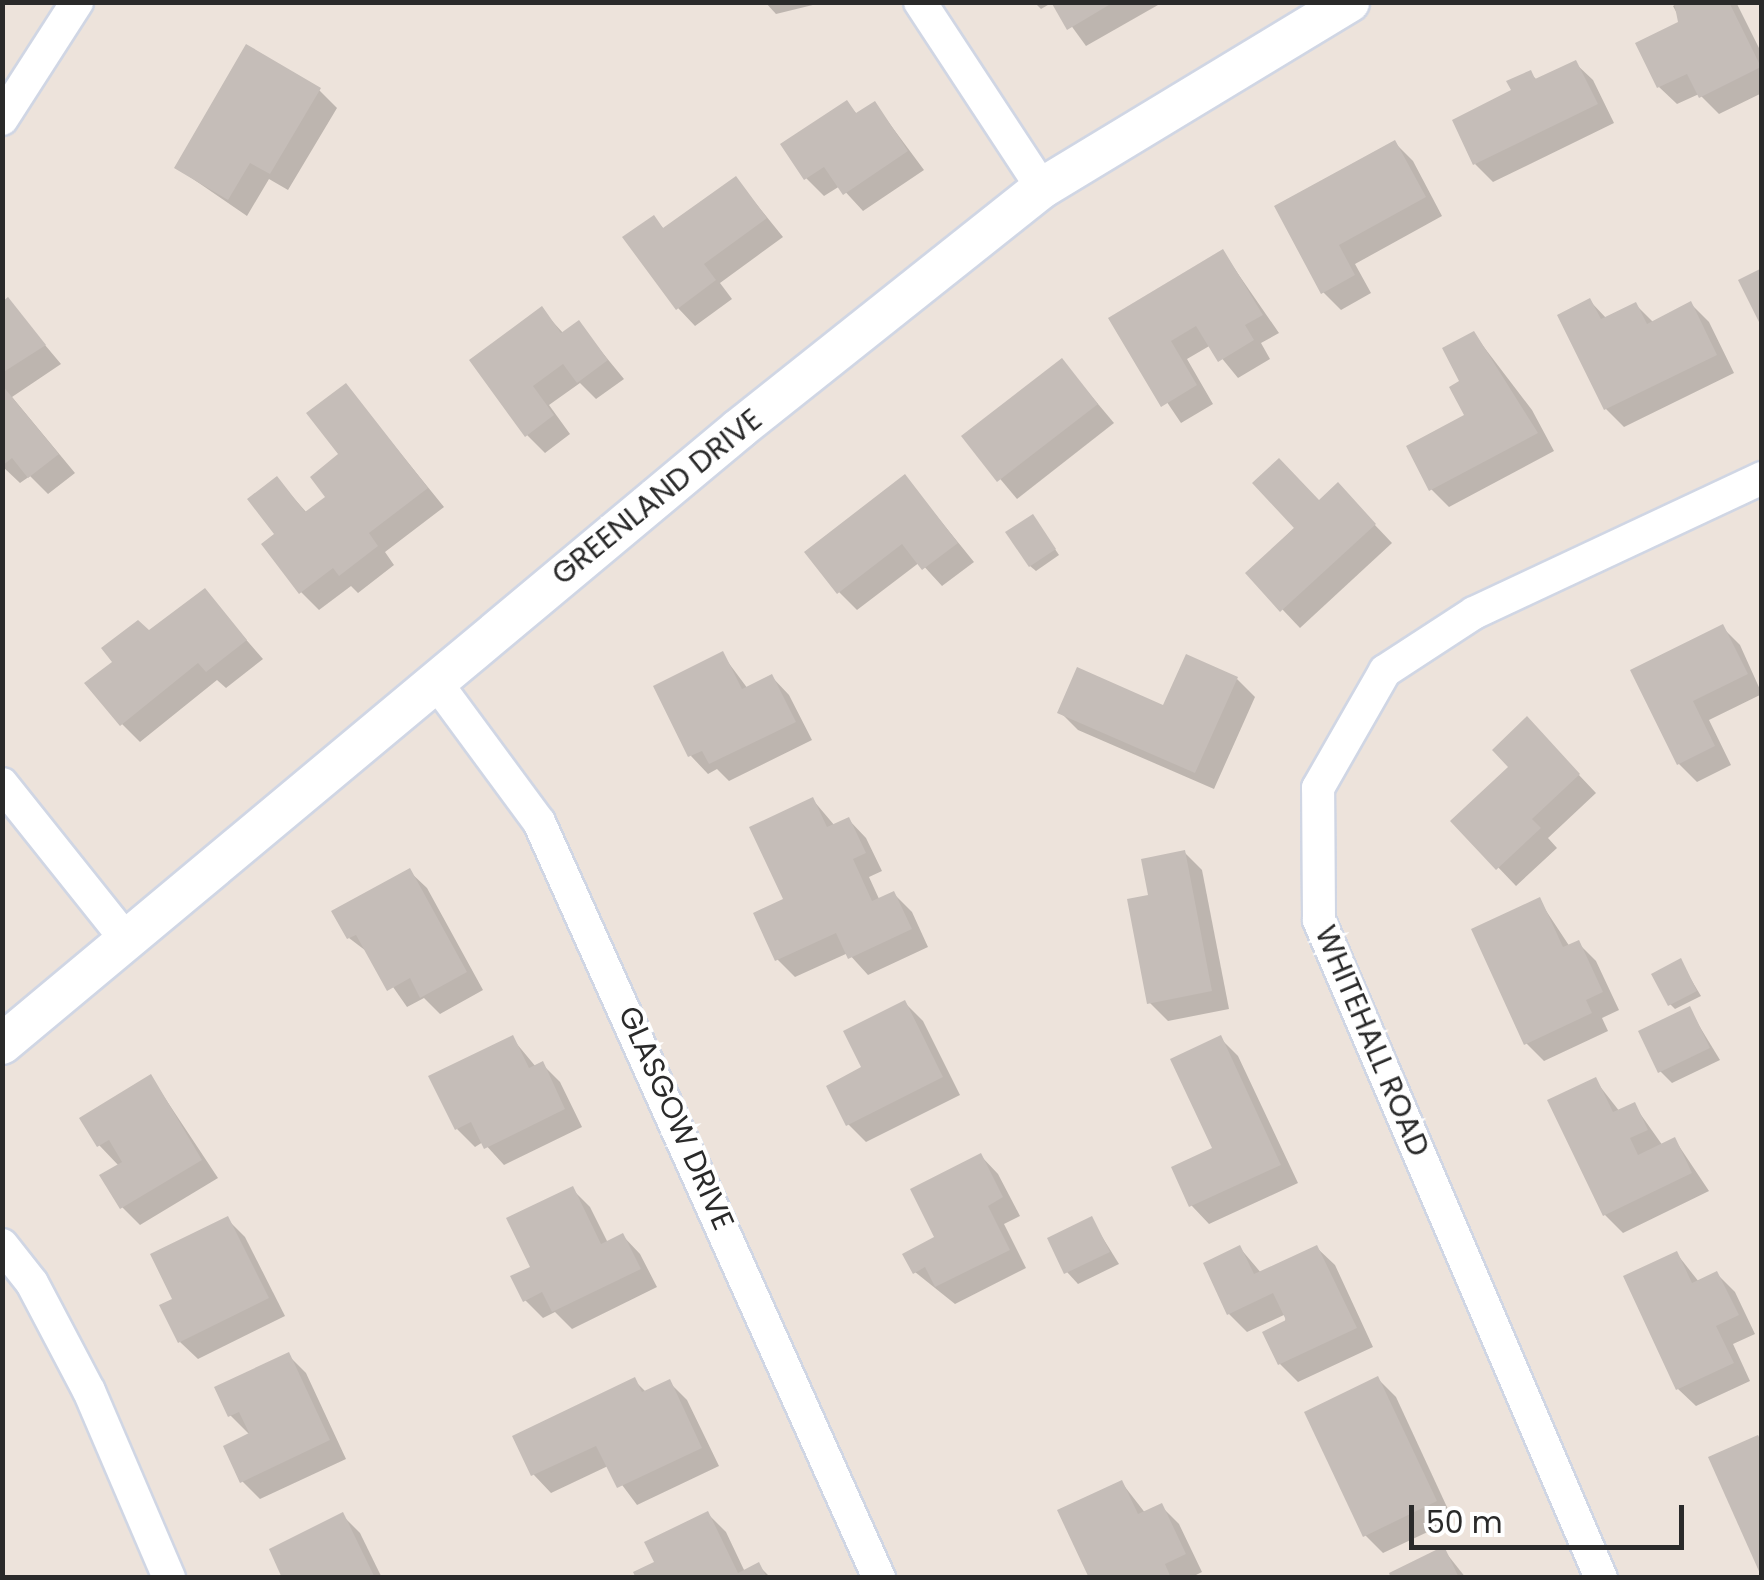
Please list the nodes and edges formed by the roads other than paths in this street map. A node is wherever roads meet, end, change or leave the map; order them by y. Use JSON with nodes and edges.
{"nodes":[{"id":1,"x":77,"y":2,"type":"edge"},
{"id":2,"x":920,"y":2,"type":"edge"},
{"id":3,"x":1349,"y":2,"type":"edge"},
{"id":4,"x":2,"y":119,"type":"edge"},
{"id":5,"x":1042,"y":188,"type":"junction"},
{"id":6,"x":1762,"y":478,"type":"edge"},
{"id":7,"x":435,"y":681,"type":"junction"},
{"id":8,"x":2,"y":784,"type":"edge"},
{"id":9,"x":125,"y":938,"type":"junction"},
{"id":10,"x":2,"y":1044,"type":"edge"},
{"id":11,"x":2,"y":1245,"type":"edge"},
{"id":12,"x":169,"y":1578,"type":"edge"},
{"id":13,"x":878,"y":1578,"type":"edge"},
{"id":14,"x":1601,"y":1578,"type":"edge"}],
"edges":[{"from":1,"to":4,"type":"street"},
{"from":2,"to":5,"type":"street"},
{"from":3,"to":5,"type":"street","name":"GREENLAND DRIVE"},
{"from":5,"to":7,"type":"street","name":"GREENLAND DRIVE"},
{"from":6,"to":14,"type":"street","name":"WHITEHALL ROAD"},
{"from":7,"to":9,"type":"street","name":"GREENLAND DRIVE"},
{"from":7,"to":13,"type":"street","name":"GLASGOW DRIVE"},
{"from":8,"to":9,"type":"street"},
{"from":9,"to":10,"type":"street","name":"GREENLAND DRIVE"},
{"from":11,"to":12,"type":"street"}]}
